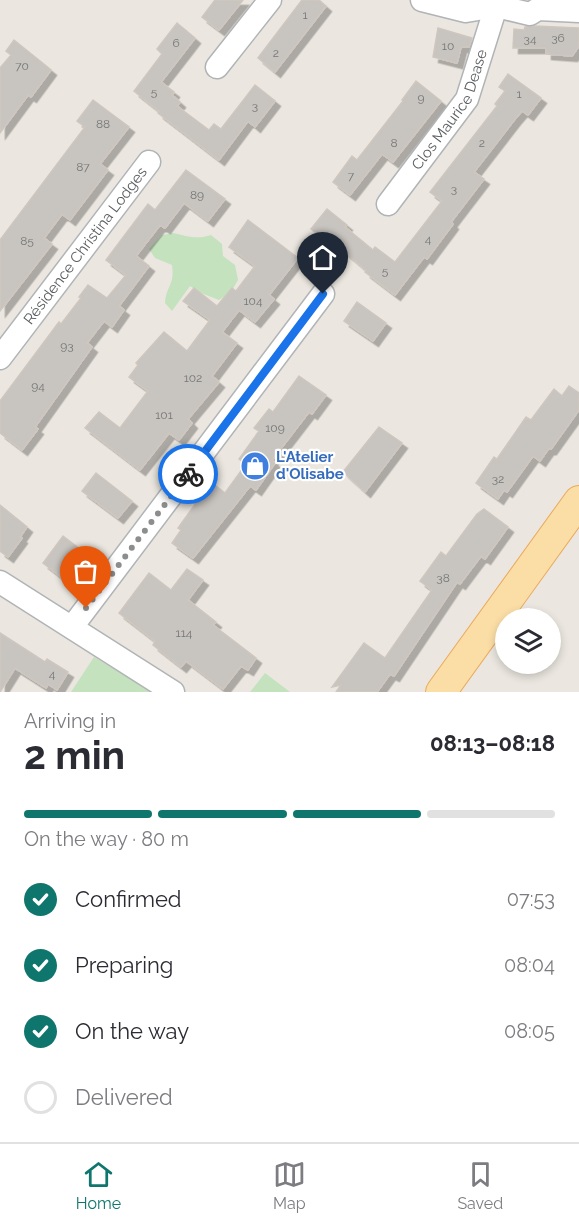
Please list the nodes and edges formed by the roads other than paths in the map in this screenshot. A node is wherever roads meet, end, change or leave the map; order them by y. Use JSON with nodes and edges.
{"nodes":[{"id":1,"x":270,"y":0,"type":"edge"},
{"id":2,"x":422,"y":0,"type":"edge"},
{"id":3,"x":497,"y":3,"type":"edge"},
{"id":4,"x":579,"y":11,"type":"edge"},
{"id":5,"x":217,"y":67,"type":"dead end"},
{"id":6,"x":149,"y":162,"type":"dead end"},
{"id":7,"x":388,"y":204,"type":"dead end"},
{"id":8,"x":323,"y":294,"type":"dead end"},
{"id":9,"x":0,"y":358,"type":"edge"},
{"id":10,"x":579,"y":501,"type":"edge"},
{"id":11,"x":0,"y":582,"type":"edge"},
{"id":12,"x":72,"y":627,"type":"junction"},
{"id":13,"x":173,"y":692,"type":"edge"},
{"id":14,"x":441,"y":692,"type":"edge"}],
"edges":[{"from":1,"to":5,"type":"street"},
{"from":2,"to":3,"type":"street"},
{"from":3,"to":4,"type":"street"},
{"from":3,"to":7,"type":"street","name":"Clos Maurice Dease"},
{"from":6,"to":9,"type":"street","name":"Résidence Christina Lodges"},
{"from":8,"to":12,"type":"street"},
{"from":10,"to":14,"type":"main road"},
{"from":11,"to":12,"type":"street"},
{"from":12,"to":13,"type":"street"}]}
